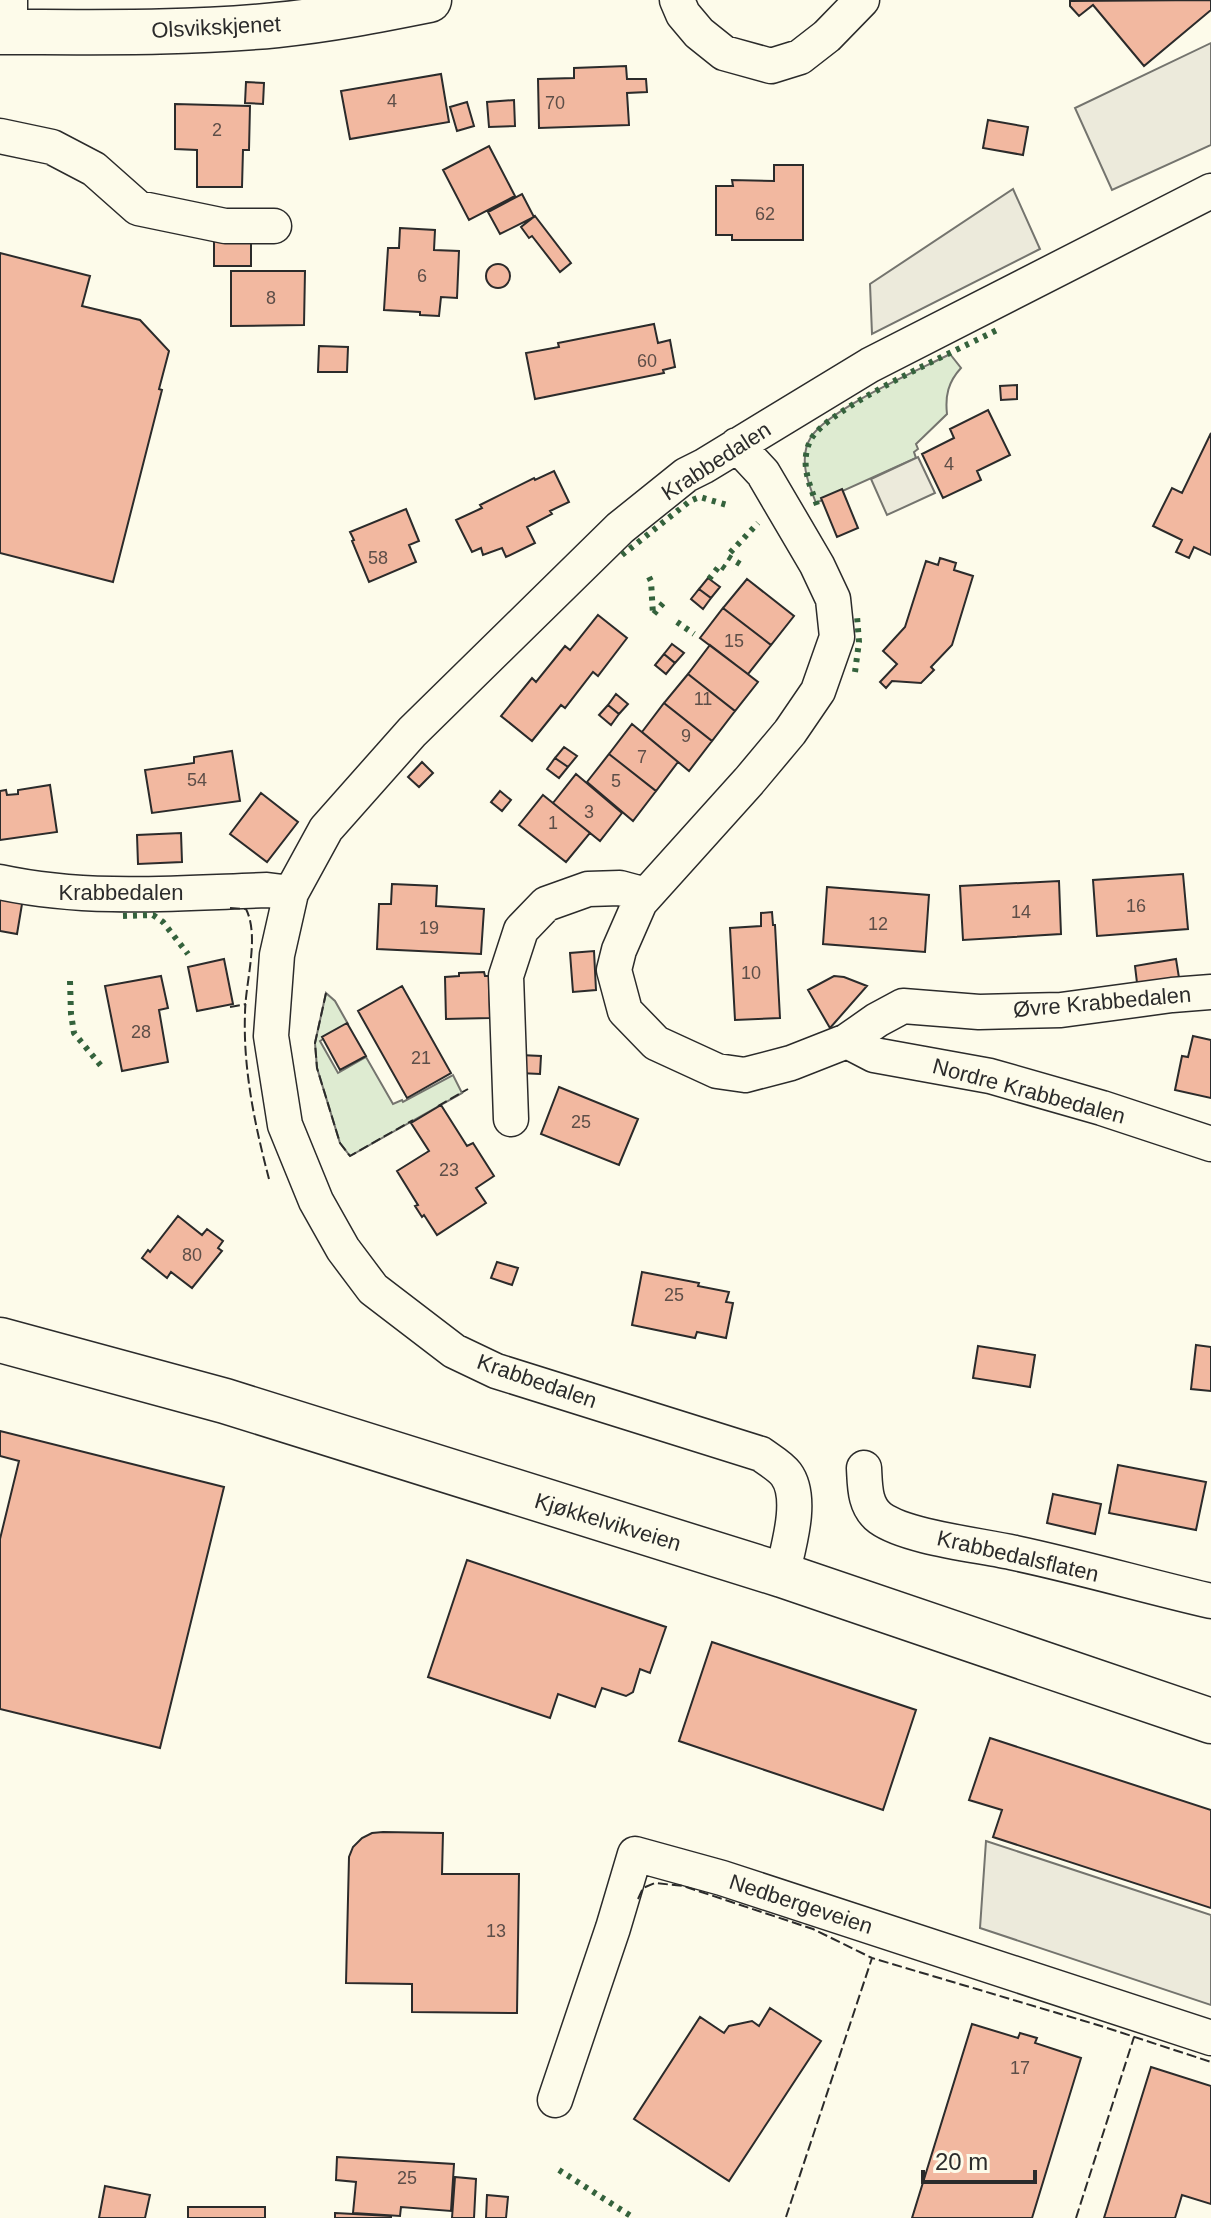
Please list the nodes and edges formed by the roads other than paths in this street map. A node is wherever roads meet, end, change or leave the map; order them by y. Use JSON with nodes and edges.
{"nodes":[{"id":1,"x":429,"y":0,"type":"edge"},
{"id":2,"x":677,"y":0,"type":"edge"},
{"id":3,"x":862,"y":0,"type":"edge"},
{"id":4,"x":7,"y":21,"type":"edge"},
{"id":5,"x":0,"y":136,"type":"edge"},
{"id":6,"x":1211,"y":191,"type":"edge"},
{"id":7,"x":274,"y":226,"type":"dead end"},
{"id":8,"x":737,"y":445,"type":"junction"},
{"id":9,"x":0,"y":882,"type":"edge"},
{"id":10,"x":291,"y":893,"type":"junction"},
{"id":11,"x":646,"y":895,"type":"junction"},
{"id":12,"x":1211,"y":992,"type":"edge"},
{"id":13,"x":847,"y":1041,"type":"junction"},
{"id":14,"x":511,"y":1119,"type":"dead end"},
{"id":15,"x":1211,"y":1144,"type":"edge"},
{"id":16,"x":0,"y":1340,"type":"edge"},
{"id":17,"x":864,"y":1468,"type":"dead end"},
{"id":18,"x":782,"y":1575,"type":"junction"},
{"id":19,"x":1211,"y":1601,"type":"edge"},
{"id":20,"x":1211,"y":1721,"type":"edge"},
{"id":21,"x":1211,"y":2038,"type":"edge"},
{"id":22,"x":555,"y":2100,"type":"dead end"}],
"edges":[{"from":1,"to":4,"type":"main road","name":"Olsvikskjenet"},
{"from":2,"to":3,"type":"street"},
{"from":5,"to":7,"type":"street"},
{"from":6,"to":8,"type":"street","name":"Krabbedalen"},
{"from":8,"to":10,"type":"street","name":"Krabbedalen"},
{"from":8,"to":11,"type":"street","name":"Øvre Krabbedalen"},
{"from":9,"to":10,"type":"street","name":"Krabbedalen"},
{"from":10,"to":18,"type":"street","name":"Krabbedalen"},
{"from":11,"to":13,"type":"street","name":"Øvre Krabbedalen"},
{"from":11,"to":14,"type":"street"},
{"from":12,"to":13,"type":"street","name":"Øvre Krabbedalen"},
{"from":13,"to":15,"type":"street","name":"Nordre Krabbedalen"},
{"from":16,"to":18,"type":"main road","name":"Kjøkkelvikveien"},
{"from":17,"to":19,"type":"street","name":"Krabbedalsflaten"},
{"from":18,"to":20,"type":"main road","name":"Kjøkkelvikveien"},
{"from":21,"to":22,"type":"street","name":"Nedbergeveien"}]}
